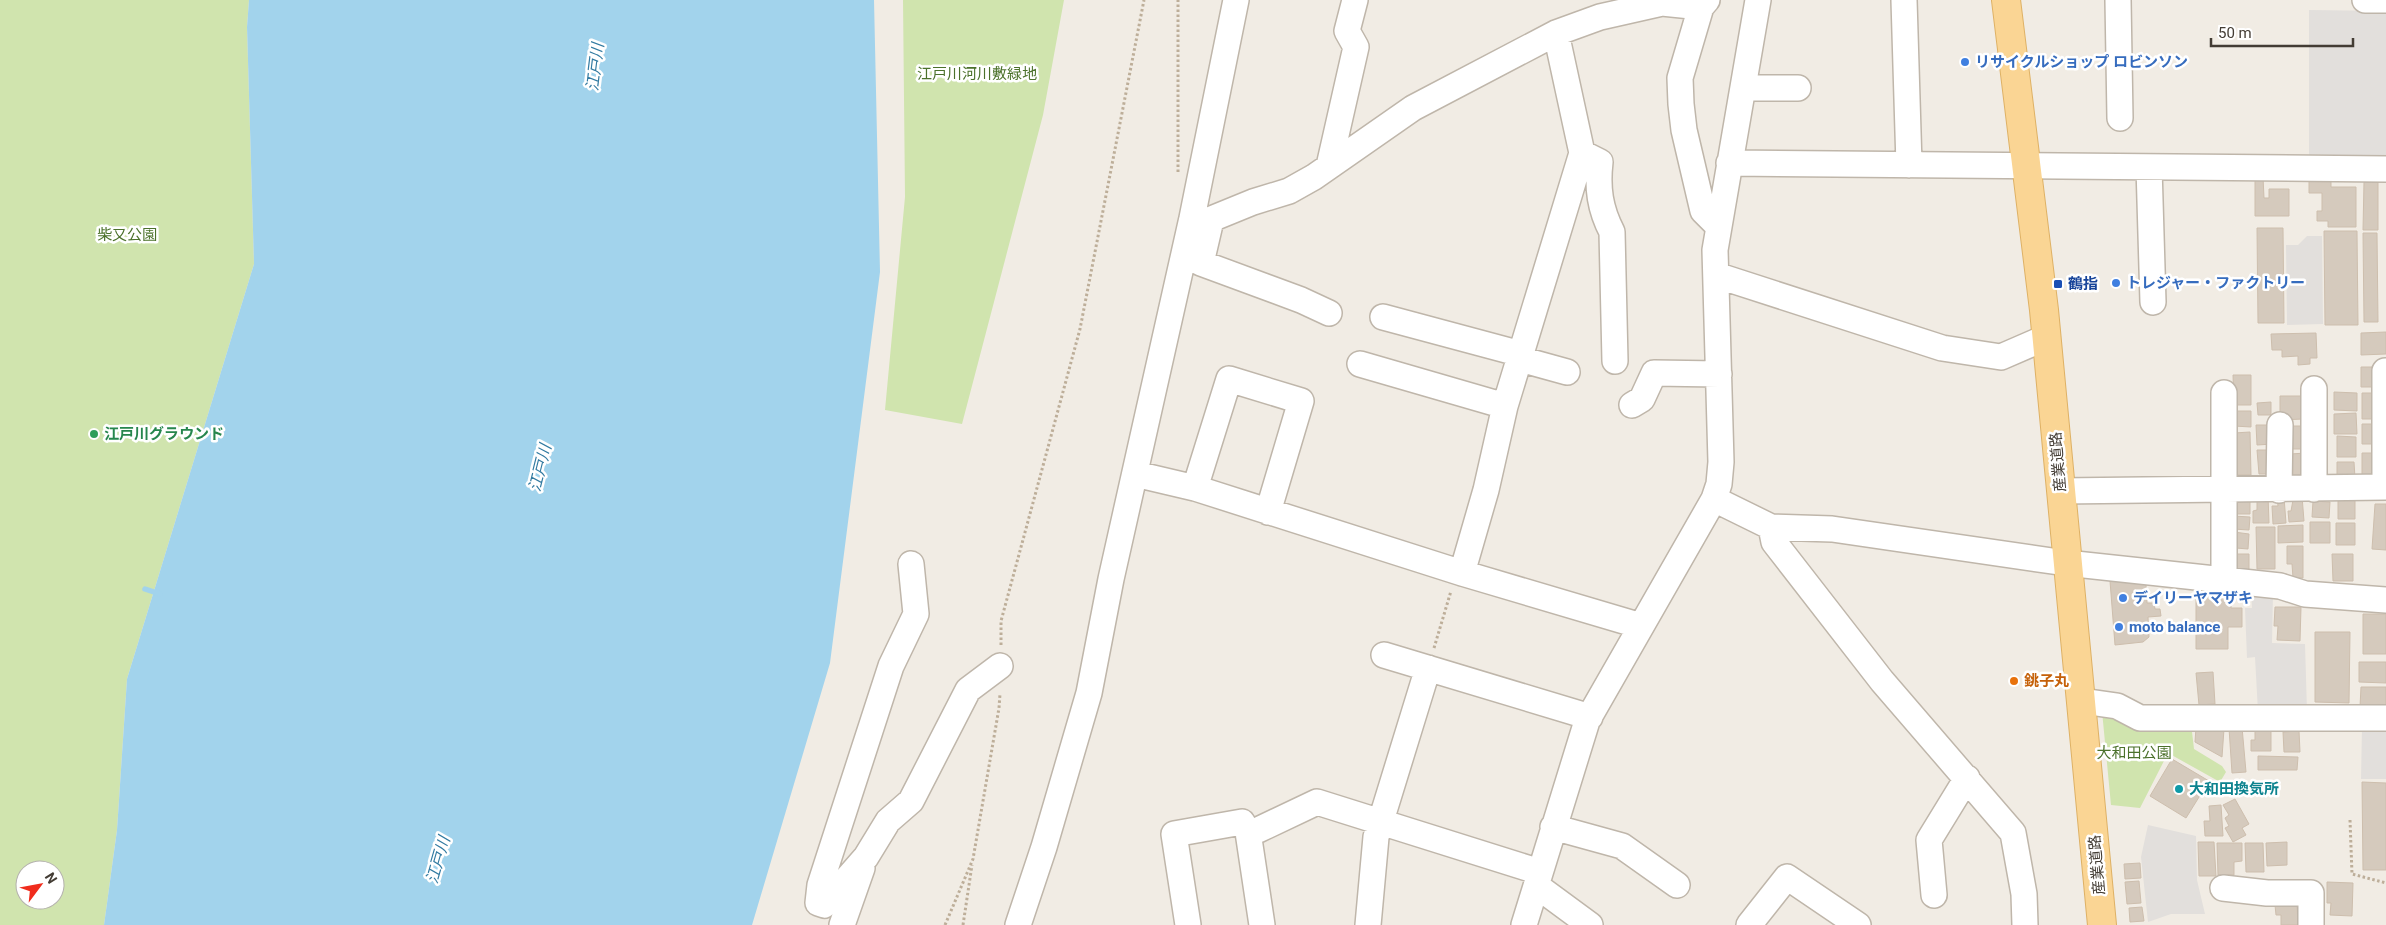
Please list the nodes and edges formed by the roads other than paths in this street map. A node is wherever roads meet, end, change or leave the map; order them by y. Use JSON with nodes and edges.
{"nodes":[{"id":1,"x":1236,"y":0,"type":"edge"},
{"id":2,"x":1355,"y":0,"type":"edge"},
{"id":3,"x":1758,"y":0,"type":"edge"},
{"id":4,"x":1904,"y":0,"type":"edge"},
{"id":5,"x":2006,"y":0,"type":"edge"},
{"id":6,"x":2118,"y":0,"type":"edge"},
{"id":7,"x":2365,"y":0,"type":"edge"},
{"id":8,"x":2386,"y":0,"type":"edge"},
{"id":9,"x":1704,"y":4,"type":"edge"},
{"id":10,"x":1556,"y":33,"type":"junction"},
{"id":11,"x":1742,"y":88,"type":"junction"},
{"id":12,"x":1798,"y":88,"type":"dead end"},
{"id":13,"x":2120,"y":118,"type":"dead end"},
{"id":14,"x":1582,"y":153,"type":"junction"},
{"id":15,"x":1729,"y":163,"type":"junction"},
{"id":16,"x":1909,"y":165,"type":"junction"},
{"id":17,"x":1329,"y":166,"type":"junction"},
{"id":18,"x":2026,"y":167,"type":"junction"},
{"id":19,"x":2149,"y":167,"type":"junction"},
{"id":20,"x":2386,"y":169,"type":"edge"},
{"id":21,"x":1201,"y":219,"type":"junction"},
{"id":22,"x":1718,"y":226,"type":"junction"},
{"id":23,"x":1716,"y":275,"type":"junction"},
{"id":24,"x":2153,"y":302,"type":"dead end"},
{"id":25,"x":1329,"y":313,"type":"dead end"},
{"id":26,"x":1383,"y":317,"type":"dead end"},
{"id":27,"x":2047,"y":337,"type":"junction"},
{"id":28,"x":1520,"y":357,"type":"junction"},
{"id":29,"x":1615,"y":361,"type":"dead end"},
{"id":30,"x":1360,"y":364,"type":"dead end"},
{"id":31,"x":2384,"y":371,"type":"dead end"},
{"id":32,"x":1567,"y":372,"type":"dead end"},
{"id":33,"x":1719,"y":374,"type":"junction"},
{"id":34,"x":2314,"y":389,"type":"dead end"},
{"id":35,"x":2224,"y":393,"type":"dead end"},
{"id":36,"x":1632,"y":405,"type":"dead end"},
{"id":37,"x":1505,"y":406,"type":"junction"},
{"id":38,"x":2280,"y":425,"type":"dead end"},
{"id":39,"x":1144,"y":476,"type":"dead end"},
{"id":40,"x":1195,"y":488,"type":"junction"},
{"id":41,"x":2225,"y":488,"type":"junction"},
{"id":42,"x":2386,"y":488,"type":"edge"},
{"id":43,"x":2314,"y":489,"type":"junction"},
{"id":44,"x":2279,"y":490,"type":"junction"},
{"id":45,"x":2061,"y":491,"type":"junction"},
{"id":46,"x":1714,"y":498,"type":"junction"},
{"id":47,"x":1268,"y":512,"type":"junction"},
{"id":48,"x":1771,"y":527,"type":"junction"},
{"id":49,"x":2066,"y":563,"type":"junction"},
{"id":50,"x":912,"y":564,"type":"dead end"},
{"id":51,"x":1460,"y":573,"type":"junction"},
{"id":52,"x":2224,"y":579,"type":"junction"},
{"id":53,"x":2386,"y":600,"type":"edge"},
{"id":54,"x":1641,"y":626,"type":"junction"},
{"id":55,"x":1384,"y":655,"type":"dead end"},
{"id":56,"x":1000,"y":666,"type":"road end"},
{"id":57,"x":1428,"y":668,"type":"junction"},
{"id":58,"x":2082,"y":701,"type":"junction"},
{"id":59,"x":1590,"y":716,"type":"junction"},
{"id":60,"x":2386,"y":718,"type":"edge"},
{"id":61,"x":1967,"y":778,"type":"junction"},
{"id":62,"x":1382,"y":822,"type":"junction"},
{"id":63,"x":1553,"y":827,"type":"junction"},
{"id":64,"x":1248,"y":832,"type":"junction"},
{"id":65,"x":866,"y":857,"type":"junction"},
{"id":66,"x":1538,"y":879,"type":"junction"},
{"id":67,"x":1677,"y":885,"type":"dead end"},
{"id":68,"x":2223,"y":888,"type":"dead end"},
{"id":69,"x":1934,"y":895,"type":"dead end"},
{"id":70,"x":842,"y":925,"type":"edge"},
{"id":71,"x":1018,"y":925,"type":"edge"},
{"id":72,"x":1188,"y":925,"type":"edge"},
{"id":73,"x":1262,"y":925,"type":"edge"},
{"id":74,"x":1368,"y":925,"type":"edge"},
{"id":75,"x":1524,"y":925,"type":"edge"},
{"id":76,"x":1590,"y":925,"type":"edge"},
{"id":77,"x":1749,"y":925,"type":"edge"},
{"id":78,"x":1858,"y":925,"type":"edge"},
{"id":79,"x":2025,"y":925,"type":"edge"},
{"id":80,"x":2102,"y":925,"type":"edge"},
{"id":81,"x":2311,"y":925,"type":"edge"}],
"edges":[{"from":1,"to":21,"type":"street"},
{"from":2,"to":17,"type":"street"},
{"from":3,"to":11,"type":"street"},
{"from":4,"to":16,"type":"street"},
{"from":5,"to":18,"type":"main road","name":"産業道路"},
{"from":6,"to":13,"type":"street"},
{"from":7,"to":8,"type":"street"},
{"from":9,"to":10,"type":"street"},
{"from":9,"to":22,"type":"street"},
{"from":10,"to":14,"type":"street"},
{"from":10,"to":17,"type":"street"},
{"from":11,"to":12,"type":"street"},
{"from":11,"to":15,"type":"street"},
{"from":14,"to":28,"type":"street"},
{"from":14,"to":29,"type":"street"},
{"from":15,"to":16,"type":"street"},
{"from":15,"to":22,"type":"street"},
{"from":16,"to":18,"type":"street"},
{"from":17,"to":21,"type":"street"},
{"from":18,"to":19,"type":"street"},
{"from":18,"to":27,"type":"main road","name":"産業道路"},
{"from":19,"to":20,"type":"street"},
{"from":19,"to":24,"type":"street"},
{"from":21,"to":25,"type":"street"},
{"from":21,"to":71,"type":"street"},
{"from":22,"to":23,"type":"street"},
{"from":23,"to":27,"type":"street"},
{"from":23,"to":33,"type":"street"},
{"from":26,"to":28,"type":"street"},
{"from":27,"to":45,"type":"main road","name":"産業道路"},
{"from":28,"to":32,"type":"street"},
{"from":28,"to":37,"type":"street"},
{"from":30,"to":37,"type":"street"},
{"from":31,"to":42,"type":"street"},
{"from":33,"to":36,"type":"street"},
{"from":33,"to":46,"type":"street"},
{"from":34,"to":43,"type":"street"},
{"from":35,"to":41,"type":"street"},
{"from":37,"to":51,"type":"street"},
{"from":38,"to":44,"type":"street"},
{"from":39,"to":40,"type":"street"},
{"from":40,"to":47,"type":"street"},
{"from":40,"to":47,"type":"street"},
{"from":41,"to":44,"type":"street"},
{"from":41,"to":45,"type":"street"},
{"from":41,"to":52,"type":"street"},
{"from":42,"to":43,"type":"street"},
{"from":43,"to":44,"type":"street"},
{"from":45,"to":49,"type":"main road","name":"産業道路"},
{"from":46,"to":48,"type":"street"},
{"from":46,"to":54,"type":"street"},
{"from":47,"to":51,"type":"street"},
{"from":48,"to":49,"type":"street"},
{"from":48,"to":61,"type":"street"},
{"from":49,"to":52,"type":"street"},
{"from":49,"to":58,"type":"main road","name":"産業道路"},
{"from":50,"to":65,"type":"street"},
{"from":51,"to":54,"type":"street"},
{"from":52,"to":53,"type":"street"},
{"from":54,"to":59,"type":"street"},
{"from":55,"to":57,"type":"street"},
{"from":56,"to":65,"type":"street"},
{"from":57,"to":59,"type":"street"},
{"from":57,"to":62,"type":"street"},
{"from":58,"to":60,"type":"street"},
{"from":58,"to":80,"type":"main road","name":"産業道路"},
{"from":59,"to":63,"type":"street"},
{"from":61,"to":69,"type":"street"},
{"from":61,"to":79,"type":"street"},
{"from":62,"to":64,"type":"street"},
{"from":62,"to":66,"type":"street"},
{"from":62,"to":74,"type":"street"},
{"from":63,"to":66,"type":"street"},
{"from":63,"to":67,"type":"street"},
{"from":64,"to":72,"type":"street"},
{"from":64,"to":73,"type":"street"},
{"from":65,"to":70,"type":"street"},
{"from":66,"to":75,"type":"street"},
{"from":66,"to":76,"type":"street"},
{"from":68,"to":81,"type":"street"},
{"from":77,"to":78,"type":"street"}]}
